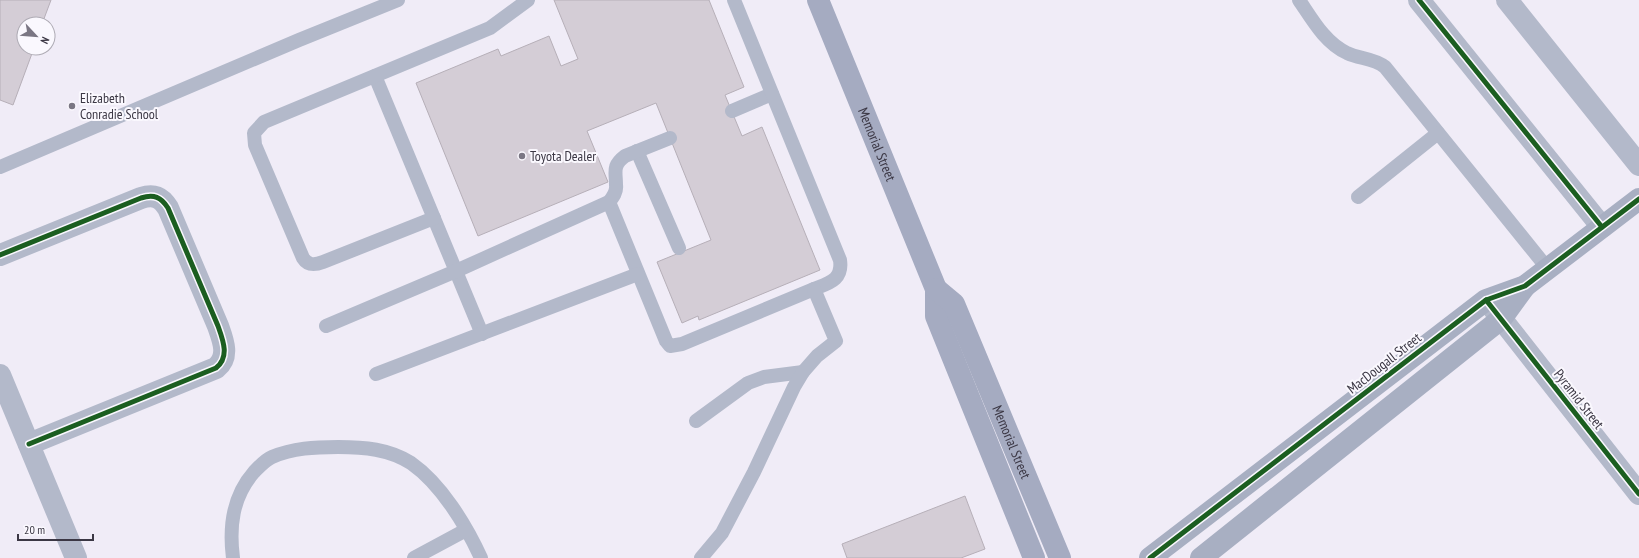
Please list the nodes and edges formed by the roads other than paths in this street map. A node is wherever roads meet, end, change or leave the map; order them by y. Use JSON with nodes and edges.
{"nodes":[{"id":1,"x":398,"y":0,"type":"edge"},
{"id":2,"x":528,"y":0,"type":"edge"},
{"id":3,"x":734,"y":0,"type":"edge"},
{"id":4,"x":818,"y":0,"type":"edge"},
{"id":5,"x":1299,"y":0,"type":"edge"},
{"id":6,"x":1419,"y":0,"type":"edge"},
{"id":7,"x":1507,"y":0,"type":"edge"},
{"id":8,"x":375,"y":76,"type":"junction"},
{"id":9,"x":772,"y":94,"type":"junction"},
{"id":10,"x":732,"y":111,"type":"dead end"},
{"id":11,"x":1438,"y":133,"type":"junction"},
{"id":12,"x":670,"y":138,"type":"dead end"},
{"id":13,"x":637,"y":151,"type":"junction"},
{"id":14,"x":1639,"y":165,"type":"edge"},
{"id":15,"x":0,"y":167,"type":"edge"},
{"id":16,"x":1358,"y":197,"type":"dead end"},
{"id":17,"x":1639,"y":199,"type":"edge"},
{"id":18,"x":609,"y":202,"type":"junction"},
{"id":19,"x":434,"y":218,"type":"junction"},
{"id":20,"x":1602,"y":228,"type":"junction"},
{"id":21,"x":679,"y":248,"type":"dead end"},
{"id":22,"x":0,"y":255,"type":"edge"},
{"id":23,"x":1548,"y":269,"type":"junction"},
{"id":24,"x":456,"y":271,"type":"junction"},
{"id":25,"x":638,"y":274,"type":"junction"},
{"id":26,"x":1525,"y":286,"type":"junction"},
{"id":27,"x":814,"y":289,"type":"junction"},
{"id":28,"x":936,"y":289,"type":"junction"},
{"id":29,"x":1486,"y":300,"type":"junction"},
{"id":30,"x":1501,"y":319,"type":"junction"},
{"id":31,"x":326,"y":326,"type":"dead end"},
{"id":32,"x":482,"y":334,"type":"junction"},
{"id":33,"x":803,"y":372,"type":"junction"},
{"id":34,"x":376,"y":374,"type":"dead end"},
{"id":35,"x":0,"y":375,"type":"edge"},
{"id":36,"x":696,"y":421,"type":"dead end"},
{"id":37,"x":29,"y":444,"type":"junction"},
{"id":38,"x":1639,"y":494,"type":"edge"},
{"id":39,"x":466,"y":530,"type":"junction"},
{"id":40,"x":76,"y":558,"type":"edge"},
{"id":41,"x":233,"y":558,"type":"edge"},
{"id":42,"x":414,"y":558,"type":"edge"},
{"id":43,"x":481,"y":558,"type":"edge"},
{"id":44,"x":701,"y":558,"type":"edge"},
{"id":45,"x":1034,"y":558,"type":"edge"},
{"id":46,"x":1060,"y":558,"type":"edge"},
{"id":47,"x":1150,"y":558,"type":"edge"},
{"id":48,"x":1201,"y":558,"type":"edge"}],
"edges":[{"from":1,"to":15,"type":"lane"},
{"from":2,"to":8,"type":"lane"},
{"from":3,"to":9,"type":"lane"},
{"from":4,"to":28,"type":"highway","name":"Memorial Street"},
{"from":5,"to":11,"type":"lane"},
{"from":6,"to":20,"type":"street"},
{"from":7,"to":14,"type":"street"},
{"from":8,"to":19,"type":"lane"},
{"from":8,"to":19,"type":"lane"},
{"from":9,"to":10,"type":"lane"},
{"from":9,"to":27,"type":"lane"},
{"from":11,"to":16,"type":"lane"},
{"from":11,"to":23,"type":"lane"},
{"from":12,"to":13,"type":"lane"},
{"from":13,"to":18,"type":"lane"},
{"from":13,"to":21,"type":"lane"},
{"from":17,"to":20,"type":"street","name":"MacDougall Street"},
{"from":18,"to":24,"type":"lane"},
{"from":18,"to":25,"type":"lane"},
{"from":19,"to":24,"type":"lane"},
{"from":20,"to":23,"type":"street","name":"MacDougall Street"},
{"from":22,"to":37,"type":"street"},
{"from":23,"to":26,"type":"street","name":"MacDougall Street"},
{"from":24,"to":31,"type":"lane"},
{"from":24,"to":32,"type":"lane"},
{"from":25,"to":27,"type":"lane"},
{"from":25,"to":32,"type":"lane"},
{"from":26,"to":29,"type":"street","name":"MacDougall Street"},
{"from":26,"to":30,"type":"street","name":"MacDougall Street"},
{"from":27,"to":33,"type":"lane"},
{"from":28,"to":45,"type":"highway","name":"Memorial Street"},
{"from":28,"to":46,"type":"highway","name":"Memorial Street"},
{"from":29,"to":30,"type":"street","name":"Pyramid Street"},
{"from":29,"to":47,"type":"street","name":"MacDougall Street"},
{"from":30,"to":38,"type":"street","name":"Pyramid Street"},
{"from":30,"to":48,"type":"street","name":"MacDougall Street"},
{"from":32,"to":34,"type":"lane"},
{"from":33,"to":36,"type":"lane"},
{"from":33,"to":44,"type":"lane"},
{"from":35,"to":37,"type":"street"},
{"from":37,"to":40,"type":"street"},
{"from":39,"to":41,"type":"lane"},
{"from":39,"to":42,"type":"lane"},
{"from":39,"to":43,"type":"lane"}]}
